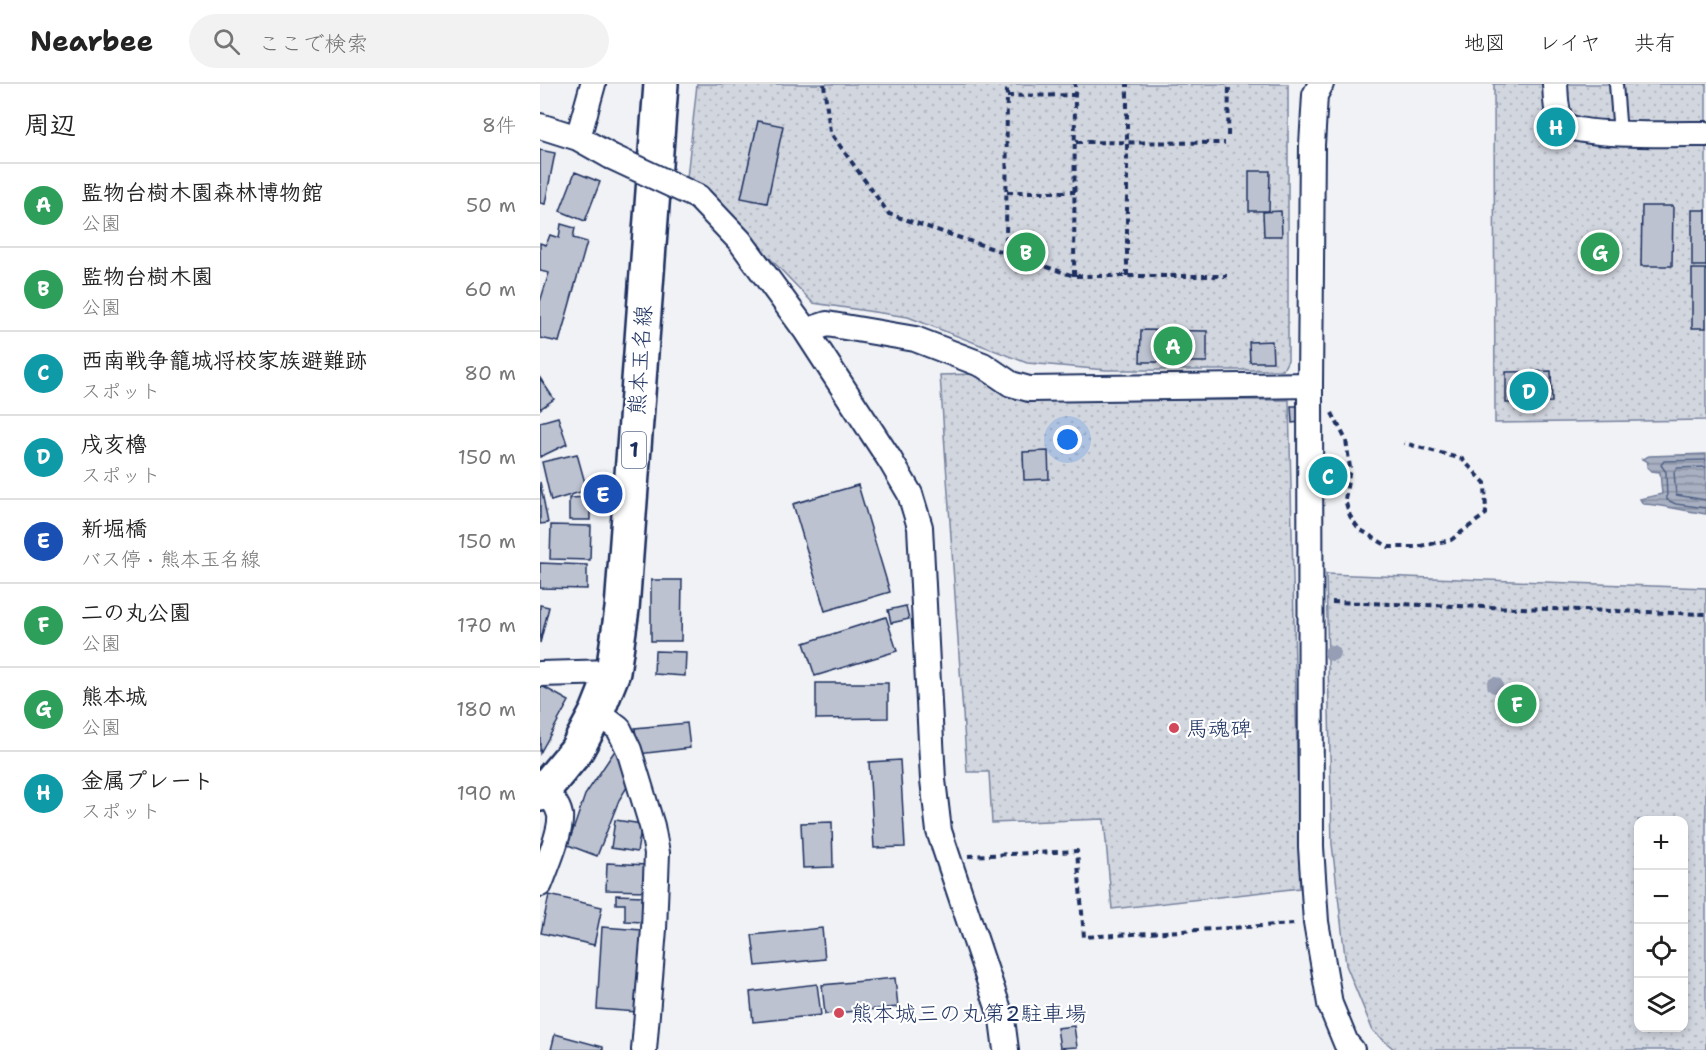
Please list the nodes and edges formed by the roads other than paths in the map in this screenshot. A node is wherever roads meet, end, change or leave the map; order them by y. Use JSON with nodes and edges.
{"nodes":[{"id":1,"x":593,"y":84,"type":"edge"},
{"id":2,"x":661,"y":84,"type":"edge"},
{"id":3,"x":1321,"y":84,"type":"edge"},
{"id":4,"x":1555,"y":84,"type":"edge"},
{"id":5,"x":1616,"y":84,"type":"edge"},
{"id":6,"x":540,"y":126,"type":"edge"},
{"id":7,"x":1620,"y":134,"type":"junction"},
{"id":8,"x":1706,"y":134,"type":"edge"},
{"id":9,"x":578,"y":138,"type":"junction"},
{"id":10,"x":806,"y":331,"type":"junction"},
{"id":11,"x":1310,"y":395,"type":"junction"},
{"id":12,"x":613,"y":672,"type":"junction"},
{"id":13,"x":540,"y":674,"type":"edge"},
{"id":14,"x":597,"y":712,"type":"junction"},
{"id":15,"x":541,"y":791,"type":"edge"},
{"id":16,"x":540,"y":885,"type":"edge"},
{"id":17,"x":644,"y":1050,"type":"edge"},
{"id":18,"x":1006,"y":1050,"type":"edge"},
{"id":19,"x":1352,"y":1050,"type":"edge"}],
"edges":[{"from":1,"to":9,"type":"street"},
{"from":2,"to":12,"type":"main road","name":"熊本玉名線","number":"1"},
{"from":3,"to":11,"type":"street"},
{"from":4,"to":7,"type":"street"},
{"from":5,"to":7,"type":"lane"},
{"from":6,"to":9,"type":"street"},
{"from":7,"to":8,"type":"street"},
{"from":9,"to":10,"type":"street","bridge":true},
{"from":10,"to":11,"type":"street"},
{"from":10,"to":18,"type":"street"},
{"from":11,"to":19,"type":"street"},
{"from":12,"to":13,"type":"street"},
{"from":12,"to":14,"type":"main road","name":"熊本玉名線","number":"1"},
{"from":14,"to":15,"type":"main road","name":"熊本玉名線","number":"1"},
{"from":14,"to":17,"type":"street"},
{"from":15,"to":16,"type":"street"}]}
